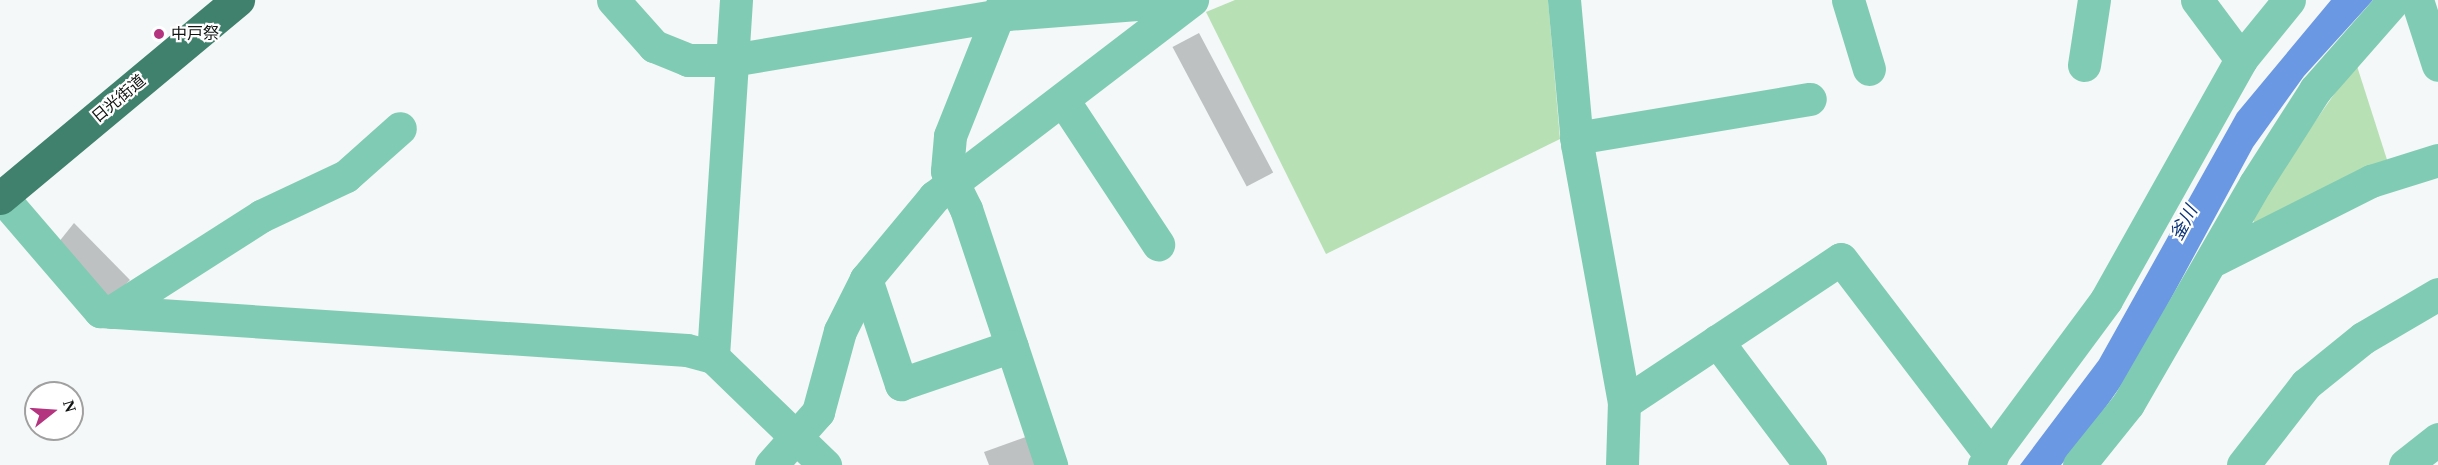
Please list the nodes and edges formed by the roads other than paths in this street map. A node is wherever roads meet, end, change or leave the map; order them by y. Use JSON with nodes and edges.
{"nodes":[{"id":1,"x":238,"y":0,"type":"edge"},
{"id":2,"x":614,"y":0,"type":"edge"},
{"id":3,"x":736,"y":0,"type":"edge"},
{"id":4,"x":1191,"y":0,"type":"edge"},
{"id":5,"x":1564,"y":0,"type":"edge"},
{"id":6,"x":1848,"y":0,"type":"edge"},
{"id":7,"x":2094,"y":0,"type":"edge"},
{"id":8,"x":2197,"y":0,"type":"edge"},
{"id":9,"x":2289,"y":0,"type":"edge"},
{"id":10,"x":2394,"y":0,"type":"edge"},
{"id":11,"x":2417,"y":0,"type":"edge"},
{"id":12,"x":1004,"y":7,"type":"edge"},
{"id":13,"x":2241,"y":59,"type":"junction"},
{"id":14,"x":732,"y":60,"type":"junction"},
{"id":15,"x":2084,"y":64,"type":"dead end"},
{"id":16,"x":2438,"y":65,"type":"edge"},
{"id":17,"x":1869,"y":69,"type":"dead end"},
{"id":18,"x":1810,"y":99,"type":"dead end"},
{"id":19,"x":1063,"y":100,"type":"junction"},
{"id":20,"x":400,"y":129,"type":"dead end"},
{"id":21,"x":1576,"y":138,"type":"junction"},
{"id":22,"x":2438,"y":160,"type":"edge"},
{"id":23,"x":953,"y":186,"type":"junction"},
{"id":24,"x":1,"y":197,"type":"edge"},
{"id":25,"x":1158,"y":244,"type":"dead end"},
{"id":26,"x":2216,"y":259,"type":"junction"},
{"id":27,"x":866,"y":279,"type":"junction"},
{"id":28,"x":2438,"y":294,"type":"edge"},
{"id":29,"x":111,"y":312,"type":"junction"},
{"id":30,"x":1717,"y":341,"type":"junction"},
{"id":31,"x":1012,"y":346,"type":"junction"},
{"id":32,"x":713,"y":357,"type":"junction"},
{"id":33,"x":1624,"y":403,"type":"junction"},
{"id":34,"x":799,"y":438,"type":"junction"},
{"id":35,"x":2438,"y":439,"type":"edge"},
{"id":36,"x":1988,"y":461,"type":"edge"},
{"id":37,"x":1619,"y":464,"type":"edge"},
{"id":38,"x":771,"y":465,"type":"edge"},
{"id":39,"x":825,"y":465,"type":"edge"},
{"id":40,"x":1051,"y":465,"type":"edge"},
{"id":41,"x":1810,"y":465,"type":"edge"},
{"id":42,"x":2079,"y":465,"type":"edge"},
{"id":43,"x":2243,"y":465,"type":"edge"},
{"id":44,"x":2405,"y":465,"type":"edge"}],
"edges":[{"from":1,"to":24,"type":"highway","name":"日光街道"},
{"from":2,"to":14,"type":"street"},
{"from":3,"to":14,"type":"street"},
{"from":4,"to":12,"type":"street"},
{"from":4,"to":19,"type":"street"},
{"from":5,"to":21,"type":"street"},
{"from":6,"to":17,"type":"street"},
{"from":7,"to":15,"type":"street"},
{"from":8,"to":13,"type":"street"},
{"from":9,"to":13,"type":"street"},
{"from":10,"to":26,"type":"street"},
{"from":11,"to":16,"type":"street"},
{"from":12,"to":14,"type":"street"},
{"from":12,"to":23,"type":"street"},
{"from":13,"to":36,"type":"street"},
{"from":14,"to":32,"type":"street"},
{"from":18,"to":21,"type":"street"},
{"from":19,"to":23,"type":"street"},
{"from":19,"to":25,"type":"street"},
{"from":20,"to":29,"type":"street"},
{"from":21,"to":33,"type":"street"},
{"from":22,"to":26,"type":"street"},
{"from":23,"to":27,"type":"street"},
{"from":23,"to":31,"type":"street"},
{"from":24,"to":29,"type":"street"},
{"from":26,"to":42,"type":"street"},
{"from":27,"to":31,"type":"street"},
{"from":27,"to":34,"type":"street"},
{"from":28,"to":43,"type":"street"},
{"from":29,"to":32,"type":"street"},
{"from":30,"to":33,"type":"street"},
{"from":30,"to":36,"type":"street"},
{"from":30,"to":41,"type":"street"},
{"from":31,"to":40,"type":"street"},
{"from":32,"to":34,"type":"street"},
{"from":33,"to":37,"type":"street"},
{"from":34,"to":38,"type":"street"},
{"from":34,"to":39,"type":"street"},
{"from":35,"to":44,"type":"street"}]}
